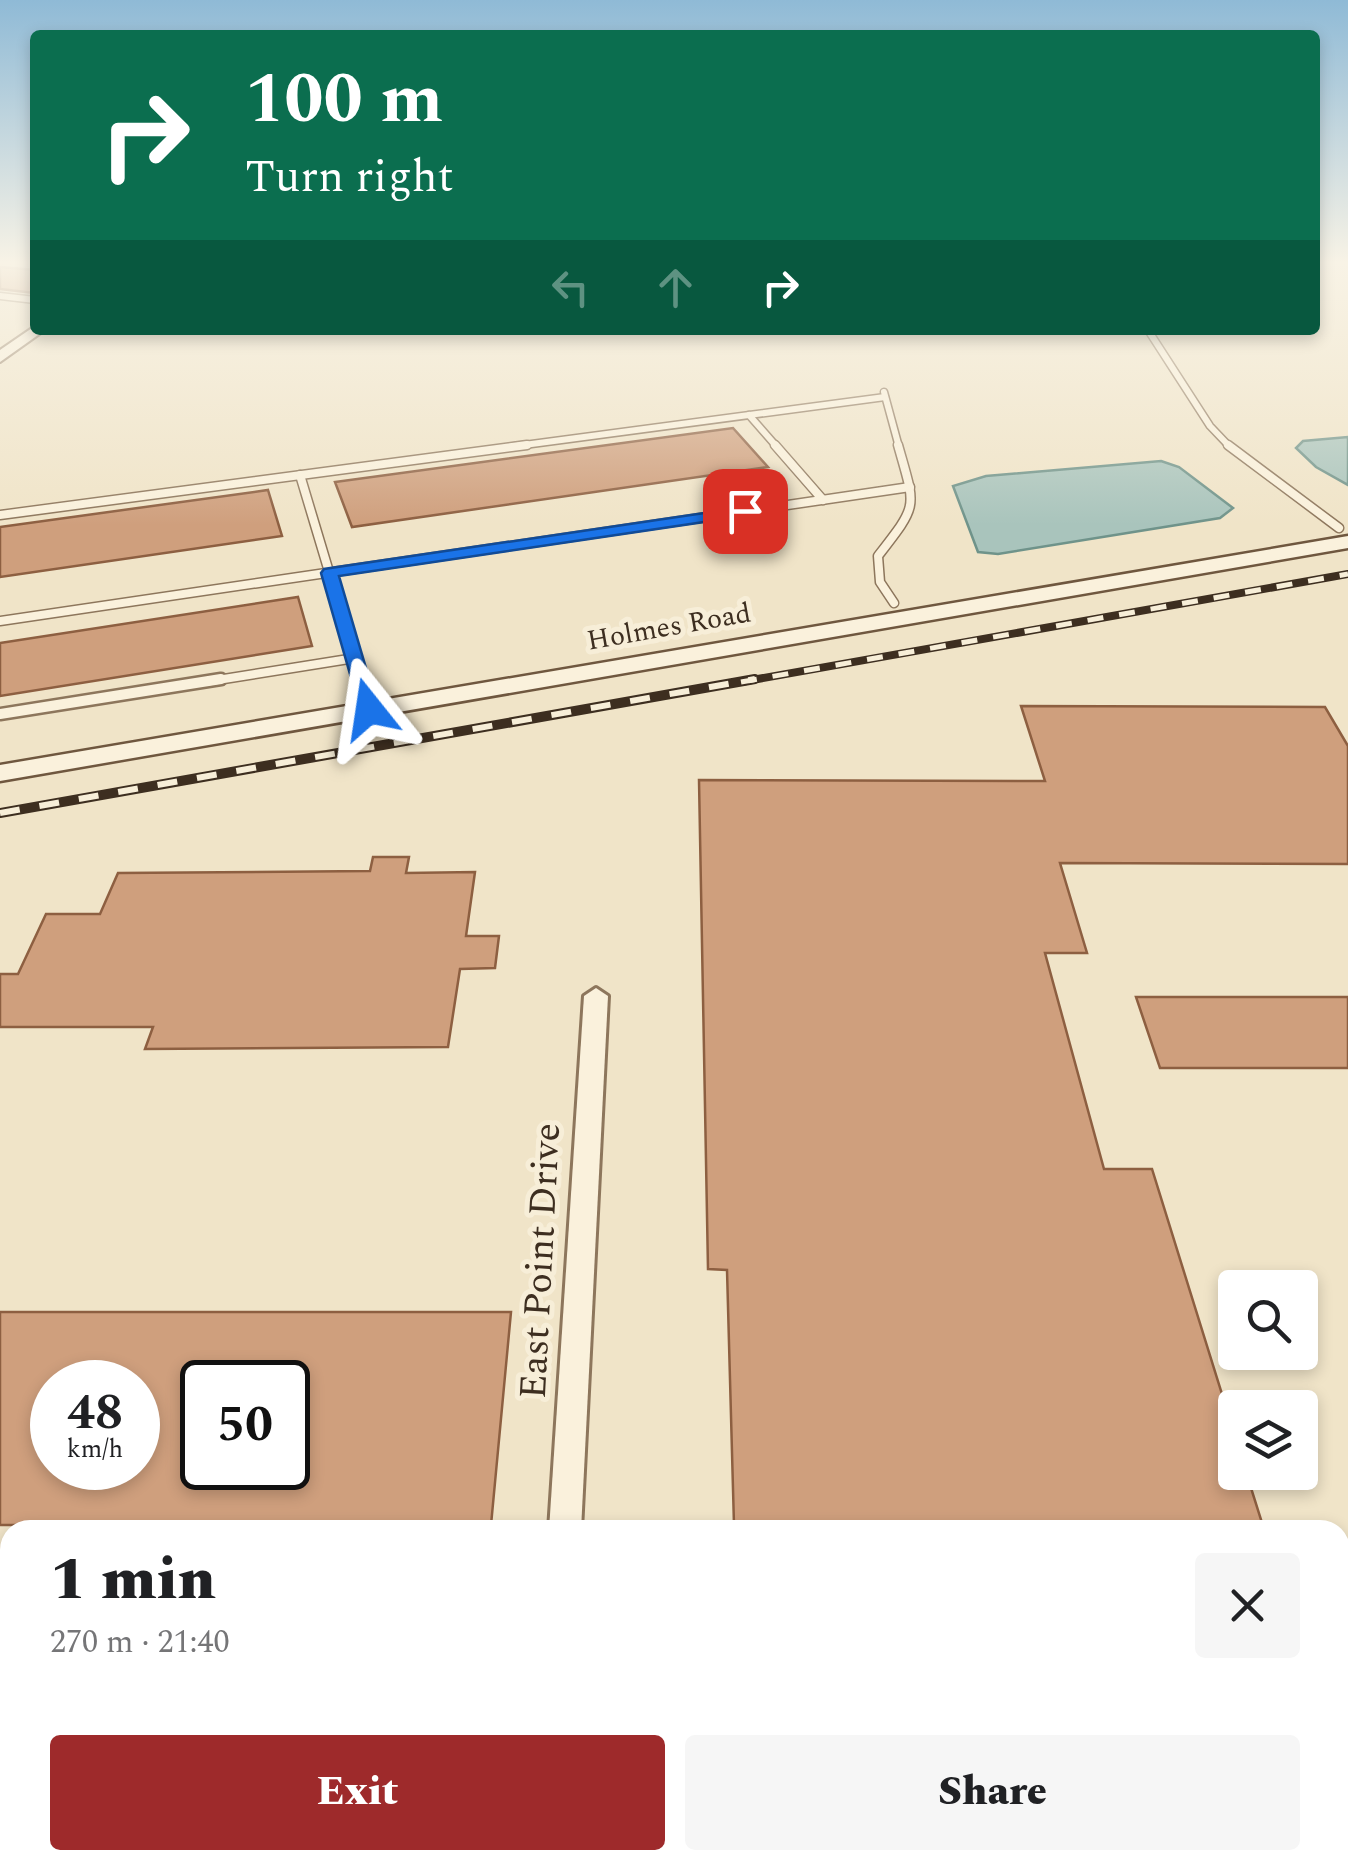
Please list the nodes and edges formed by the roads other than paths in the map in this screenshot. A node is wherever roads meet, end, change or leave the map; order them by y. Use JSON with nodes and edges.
{"nodes":[{"id":1,"x":1162,"y":351,"type":"edge"},
{"id":2,"x":749,"y":415,"type":"junction"},
{"id":3,"x":300,"y":475,"type":"junction"},
{"id":4,"x":910,"y":487,"type":"junction"},
{"id":5,"x":823,"y":500,"type":"junction"},
{"id":6,"x":0,"y":515,"type":"edge"},
{"id":7,"x":1346,"y":532,"type":"edge"},
{"id":8,"x":330,"y":573,"type":"junction"},
{"id":9,"x":901,"y":610,"type":"junction"},
{"id":10,"x":0,"y":621,"type":"edge"},
{"id":11,"x":355,"y":658,"type":"junction"},
{"id":12,"x":367,"y":701,"type":"junction"},
{"id":13,"x":0,"y":714,"type":"edge"},
{"id":14,"x":0,"y":754,"type":"edge"},
{"id":15,"x":0,"y":772,"type":"edge"},
{"id":16,"x":596,"y":996,"type":"dead end"},
{"id":17,"x":566,"y":1520,"type":"edge"}],
"edges":[{"from":1,"to":7,"type":"lane"},
{"from":2,"to":3,"type":"lane"},
{"from":2,"to":4,"type":"lane"},
{"from":2,"to":5,"type":"lane"},
{"from":3,"to":6,"type":"lane"},
{"from":3,"to":8,"type":"lane"},
{"from":4,"to":5,"type":"lane"},
{"from":4,"to":9,"type":"lane"},
{"from":5,"to":8,"type":"lane"},
{"from":7,"to":9,"type":"main road","name":"Holmes Road"},
{"from":8,"to":10,"type":"lane"},
{"from":8,"to":11,"type":"lane"},
{"from":9,"to":12,"type":"main road","name":"Holmes Road"},
{"from":11,"to":12,"type":"lane"},
{"from":11,"to":13,"type":"lane"},
{"from":12,"to":14,"type":"main road","name":"Holmes Road"},
{"from":12,"to":15,"type":"main road","name":"Holmes Road"},
{"from":16,"to":17,"type":"street","name":"East Point Drive"}]}
